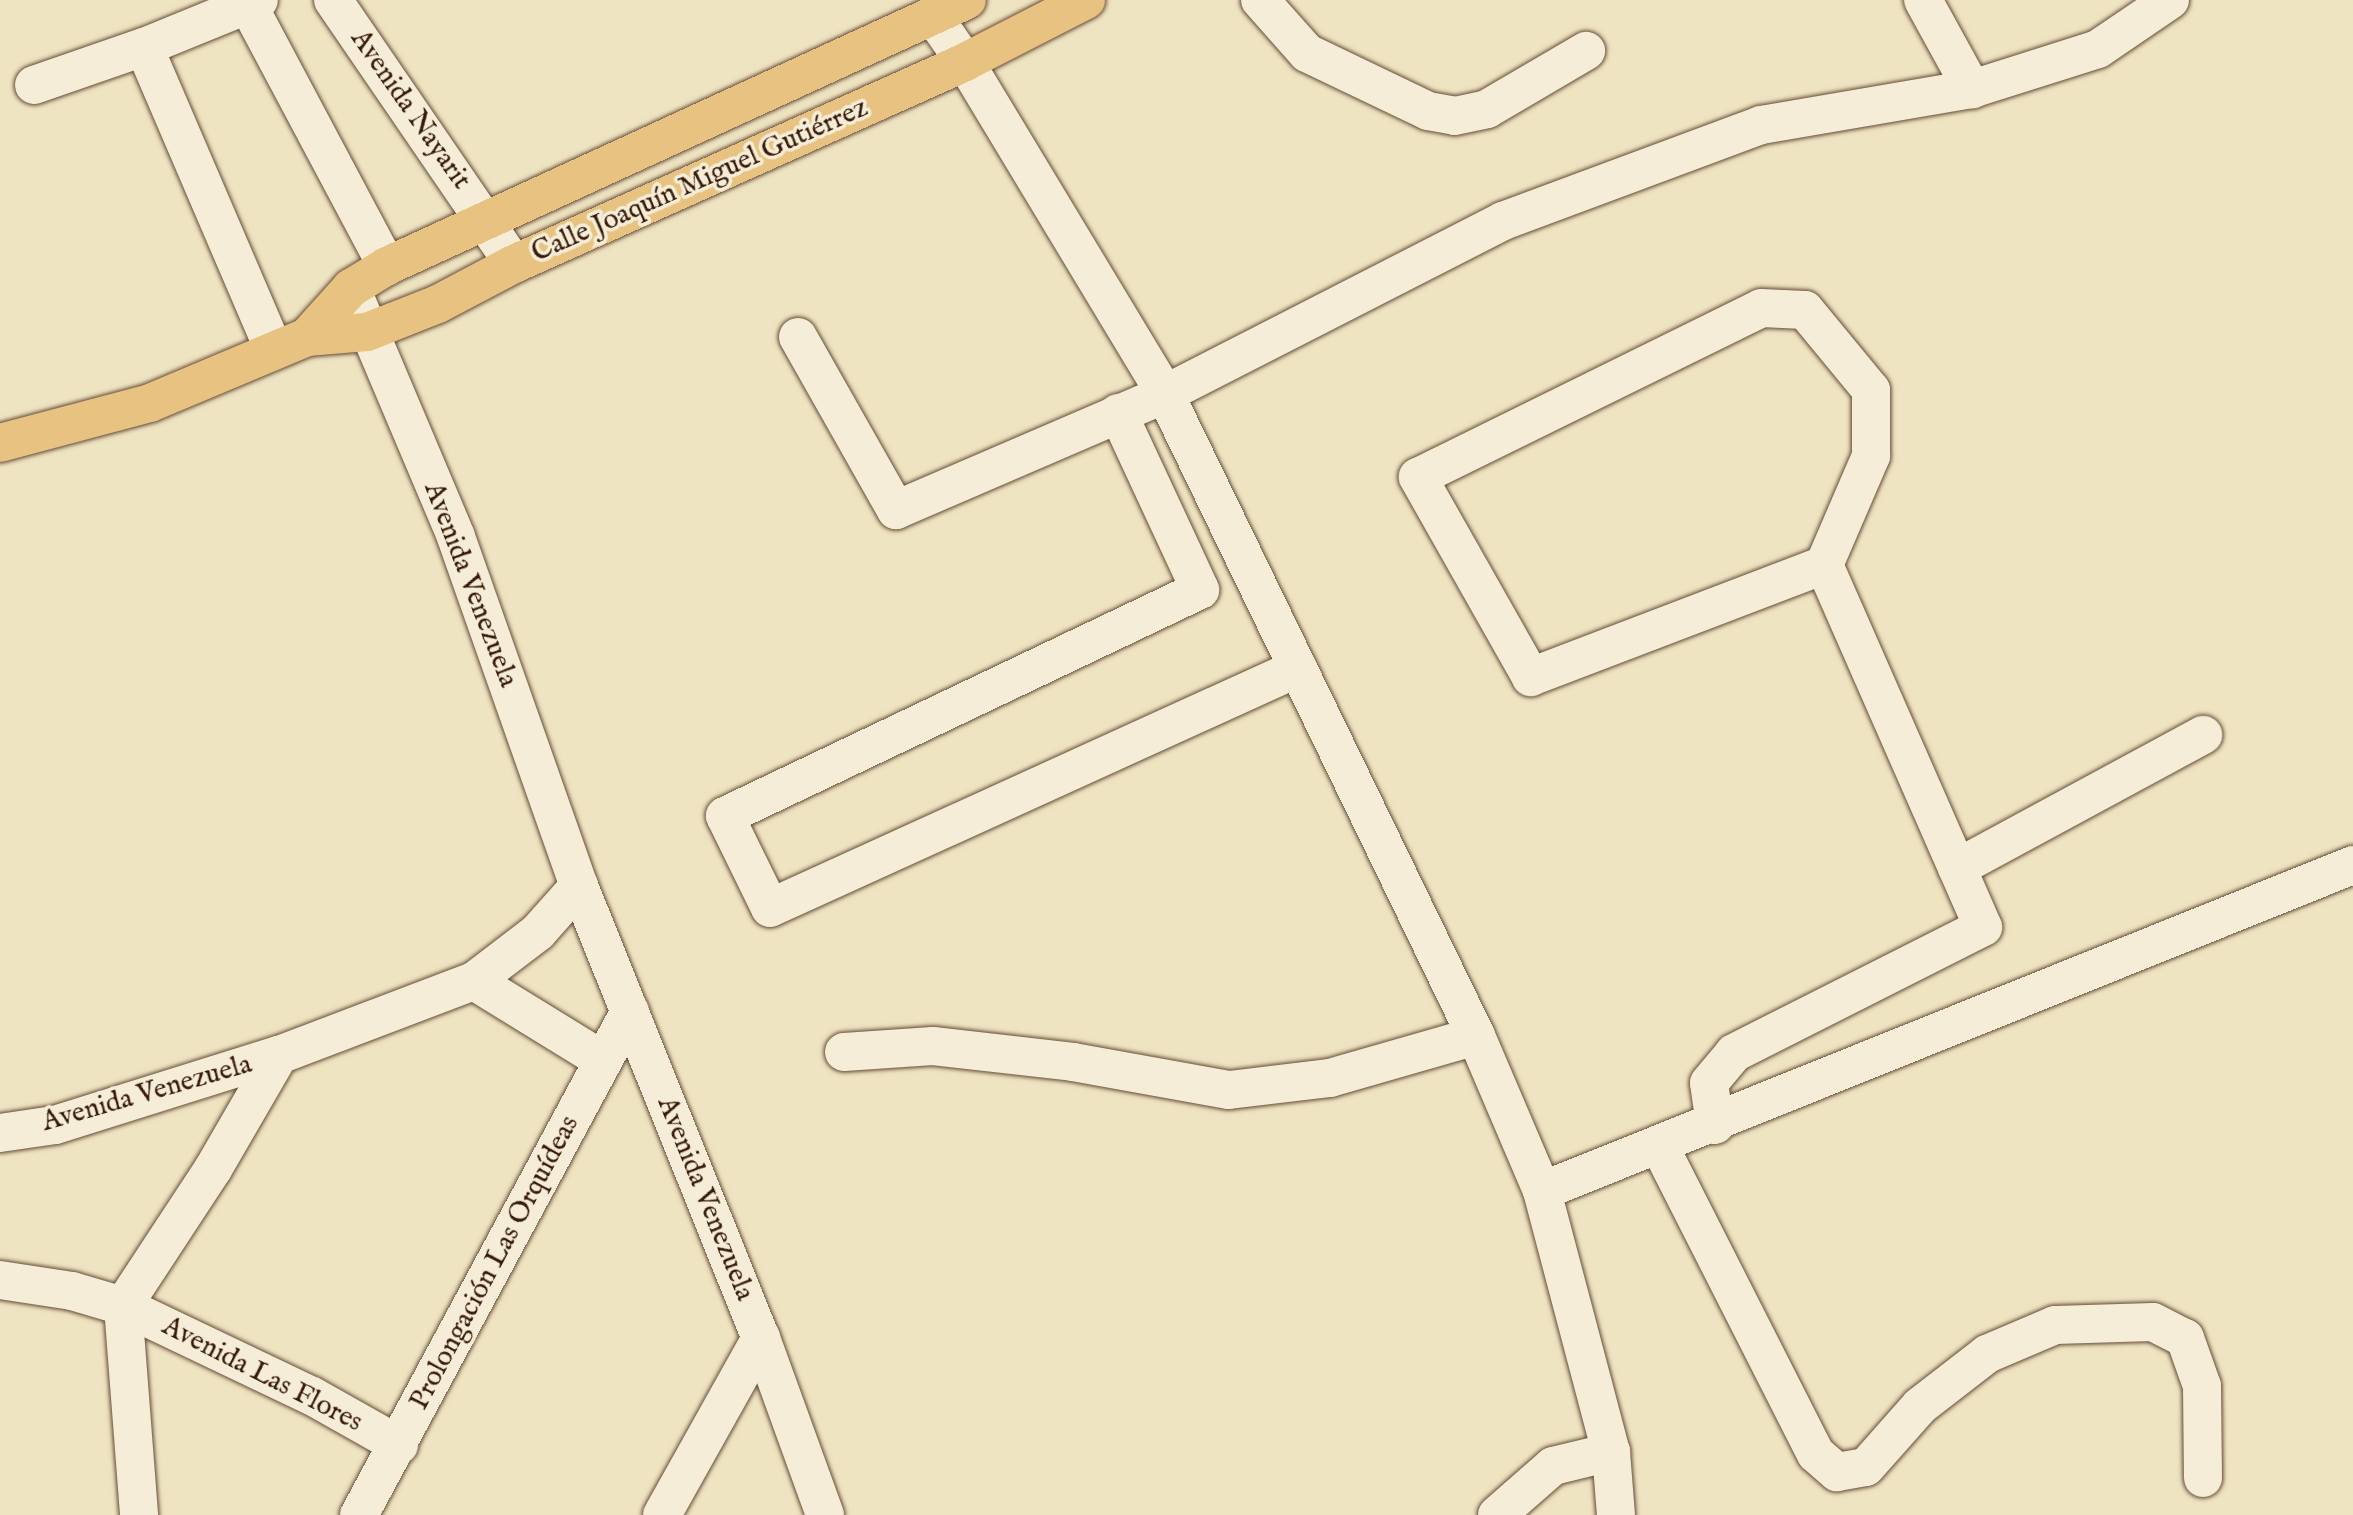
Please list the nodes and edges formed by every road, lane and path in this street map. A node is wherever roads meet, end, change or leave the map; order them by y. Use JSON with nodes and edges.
{"nodes":[{"id":1,"x":333,"y":0,"type":"edge"},
{"id":2,"x":967,"y":0,"type":"edge"},
{"id":3,"x":1086,"y":0,"type":"edge"},
{"id":4,"x":1260,"y":0,"type":"edge"},
{"id":5,"x":1923,"y":0,"type":"edge"},
{"id":6,"x":2170,"y":0,"type":"edge"},
{"id":7,"x":253,"y":3,"type":"edge"},
{"id":8,"x":933,"y":16,"type":"junction"},
{"id":9,"x":144,"y":47,"type":"junction"},
{"id":10,"x":1586,"y":51,"type":"dead end"},
{"id":11,"x":965,"y":62,"type":"junction"},
{"id":12,"x":34,"y":85,"type":"dead end"},
{"id":13,"x":1972,"y":89,"type":"junction"},
{"id":14,"x":487,"y":219,"type":"junction"},
{"id":15,"x":514,"y":264,"type":"junction"},
{"id":16,"x":387,"y":266,"type":"junction"},
{"id":17,"x":351,"y":288,"type":"junction"},
{"id":18,"x":368,"y":332,"type":"junction"},
{"id":19,"x":798,"y":337,"type":"dead end"},
{"id":20,"x":290,"y":343,"type":"junction"},
{"id":21,"x":1165,"y":394,"type":"junction"},
{"id":22,"x":1118,"y":413,"type":"junction"},
{"id":23,"x":0,"y":443,"type":"edge"},
{"id":24,"x":1824,"y":565,"type":"junction"},
{"id":25,"x":1249,"y":568,"type":"junction"},
{"id":26,"x":1200,"y":590,"type":"junction"},
{"id":27,"x":1298,"y":668,"type":"junction"},
{"id":28,"x":2203,"y":735,"type":"dead end"},
{"id":29,"x":2353,"y":865,"type":"edge"},
{"id":30,"x":1957,"y":868,"type":"junction"},
{"id":31,"x":579,"y":886,"type":"junction"},
{"id":32,"x":474,"y":981,"type":"junction"},
{"id":33,"x":630,"y":1011,"type":"junction"},
{"id":34,"x":1476,"y":1036,"type":"junction"},
{"id":35,"x":844,"y":1052,"type":"dead end"},
{"id":36,"x":279,"y":1055,"type":"junction"},
{"id":37,"x":601,"y":1059,"type":"junction"},
{"id":38,"x":1715,"y":1125,"type":"junction"},
{"id":39,"x":0,"y":1133,"type":"edge"},
{"id":40,"x":1660,"y":1147,"type":"junction"},
{"id":41,"x":1542,"y":1192,"type":"junction"},
{"id":42,"x":0,"y":1280,"type":"edge"},
{"id":43,"x":123,"y":1306,"type":"junction"},
{"id":44,"x":761,"y":1338,"type":"junction"},
{"id":45,"x":399,"y":1445,"type":"junction"},
{"id":46,"x":1611,"y":1452,"type":"junction"},
{"id":47,"x":2203,"y":1478,"type":"dead end"},
{"id":48,"x":139,"y":1515,"type":"edge"},
{"id":49,"x":359,"y":1515,"type":"edge"},
{"id":50,"x":662,"y":1515,"type":"edge"},
{"id":51,"x":825,"y":1515,"type":"edge"},
{"id":52,"x":1497,"y":1515,"type":"edge"},
{"id":53,"x":1616,"y":1515,"type":"edge"}],
"edges":[{"from":1,"to":14,"type":"street","name":"Avenida Nayarit"},
{"from":2,"to":8,"type":"main road","name":"Calle Joaquín Miguel Gutiérrez"},
{"from":3,"to":11,"type":"main road","name":"Calle Joaquín Miguel Gutiérrez"},
{"from":4,"to":10,"type":"street"},
{"from":5,"to":13,"type":"street"},
{"from":6,"to":13,"type":"street"},
{"from":7,"to":9,"type":"street"},
{"from":7,"to":16,"type":"street"},
{"from":8,"to":11,"type":"street"},
{"from":8,"to":14,"type":"main road","name":"Calle Joaquín Miguel Gutiérrez"},
{"from":9,"to":12,"type":"street"},
{"from":9,"to":20,"type":"street"},
{"from":11,"to":15,"type":"main road","name":"Calle Joaquín Miguel Gutiérrez"},
{"from":11,"to":21,"type":"street"},
{"from":13,"to":21,"type":"street"},
{"from":14,"to":15,"type":"street","name":"Avenida Nayarit"},
{"from":14,"to":16,"type":"main road","name":"Calle Joaquín Miguel Gutiérrez"},
{"from":15,"to":18,"type":"main road","name":"Calle Joaquín Miguel Gutiérrez"},
{"from":16,"to":17,"type":"main road","name":"Calle Joaquín Miguel Gutiérrez"},
{"from":17,"to":18,"type":"street","name":"Avenida Venezuela"},
{"from":17,"to":20,"type":"main road","name":"Calle Joaquín Miguel Gutiérrez"},
{"from":18,"to":20,"type":"main road","name":"Calle Joaquín Miguel Gutiérrez"},
{"from":18,"to":31,"type":"street","name":"Avenida Venezuela"},
{"from":19,"to":22,"type":"street"},
{"from":20,"to":23,"type":"main road","name":"Calle Joaquín Miguel Gutiérrez"},
{"from":21,"to":22,"type":"street"},
{"from":21,"to":25,"type":"street"},
{"from":22,"to":26,"type":"street"},
{"from":24,"to":24,"type":"street"},
{"from":24,"to":30,"type":"street"},
{"from":25,"to":26,"type":"street"},
{"from":25,"to":27,"type":"street"},
{"from":26,"to":27,"type":"street"},
{"from":27,"to":34,"type":"street"},
{"from":28,"to":30,"type":"street"},
{"from":29,"to":38,"type":"street"},
{"from":30,"to":38,"type":"street"},
{"from":31,"to":32,"type":"street","name":"Avenida Venezuela"},
{"from":31,"to":33,"type":"street","name":"Avenida Venezuela"},
{"from":32,"to":36,"type":"street","name":"Avenida Venezuela"},
{"from":32,"to":37,"type":"street"},
{"from":33,"to":37,"type":"street","name":"Prolongación Las Orquídeas"},
{"from":33,"to":44,"type":"street","name":"Avenida Venezuela"},
{"from":34,"to":35,"type":"street"},
{"from":34,"to":41,"type":"street"},
{"from":36,"to":39,"type":"street","name":"Avenida Venezuela"},
{"from":36,"to":43,"type":"street"},
{"from":37,"to":45,"type":"street","name":"Prolongación Las Orquídeas"},
{"from":38,"to":40,"type":"street"},
{"from":40,"to":41,"type":"street"},
{"from":40,"to":47,"type":"street"},
{"from":41,"to":46,"type":"street"},
{"from":42,"to":43,"type":"street","name":"Avenida Las Flores"},
{"from":43,"to":45,"type":"street","name":"Avenida Las Flores"},
{"from":43,"to":48,"type":"street"},
{"from":44,"to":50,"type":"street"},
{"from":44,"to":51,"type":"street","name":"Avenida Venezuela"},
{"from":45,"to":49,"type":"street","name":"Prolongación Las Orquídeas"},
{"from":46,"to":52,"type":"street"},
{"from":46,"to":53,"type":"street"}]}
